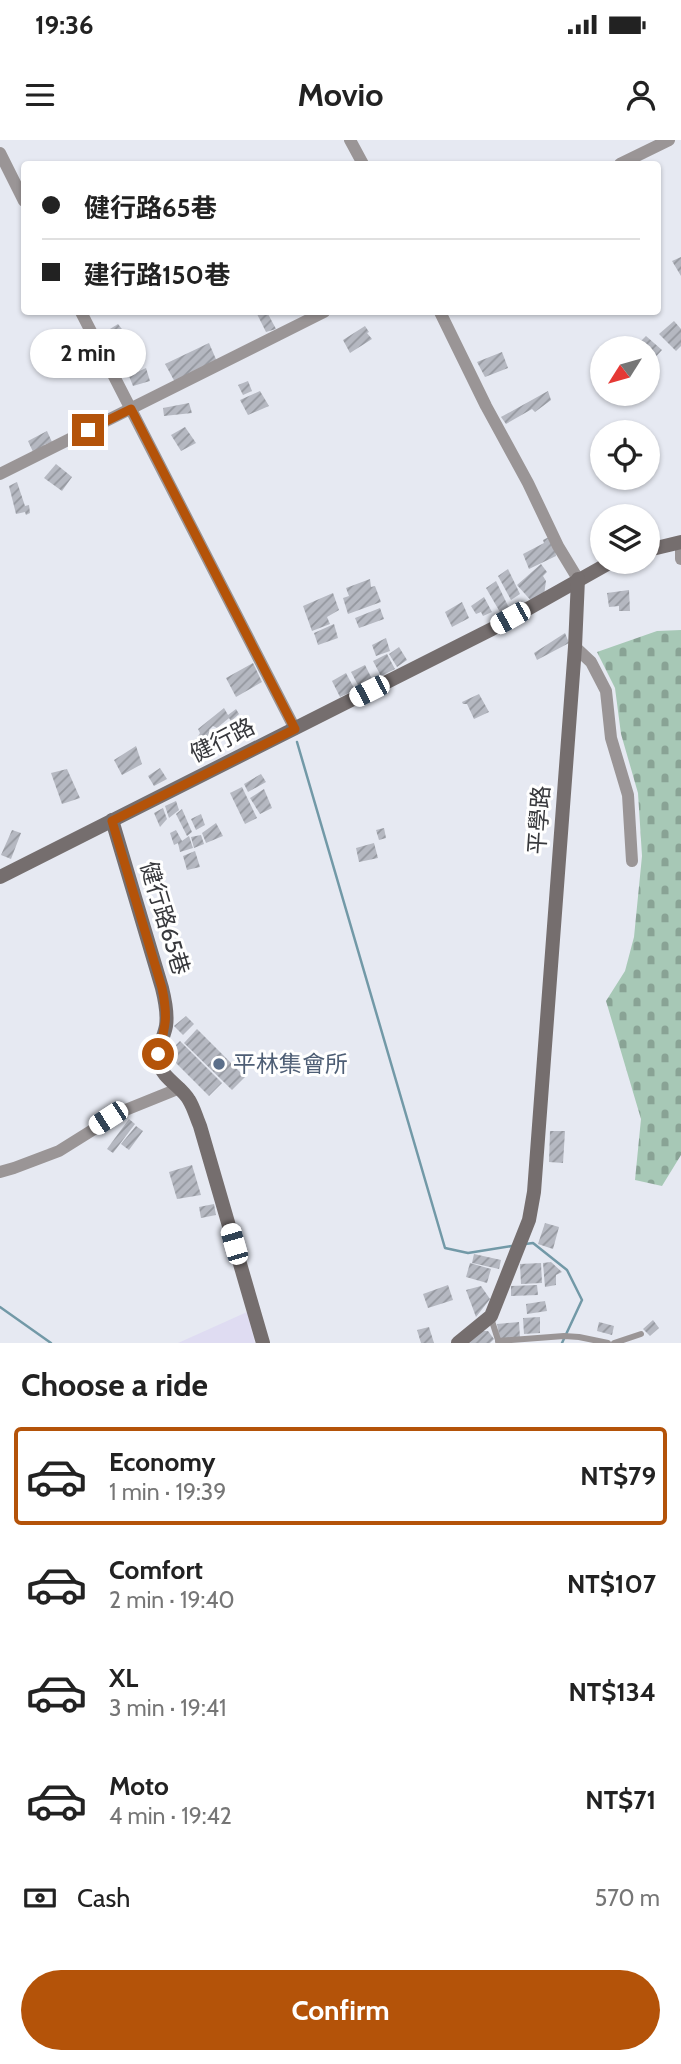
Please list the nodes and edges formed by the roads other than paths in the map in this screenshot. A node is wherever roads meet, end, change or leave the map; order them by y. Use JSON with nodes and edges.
{"nodes":[{"id":1,"x":350,"y":140,"type":"edge"},
{"id":2,"x":669,"y":140,"type":"edge"},
{"id":3,"x":0,"y":153,"type":"edge"},
{"id":4,"x":361,"y":161,"type":"edge"},
{"id":5,"x":626,"y":161,"type":"edge"},
{"id":6,"x":21,"y":195,"type":"edge"},
{"id":7,"x":83,"y":315,"type":"edge"},
{"id":8,"x":318,"y":315,"type":"edge"},
{"id":9,"x":441,"y":315,"type":"edge"},
{"id":10,"x":131,"y":409,"type":"junction"},
{"id":11,"x":0,"y":474,"type":"edge"},
{"id":12,"x":681,"y":542,"type":"edge"},
{"id":13,"x":660,"y":547,"type":"edge"},
{"id":14,"x":681,"y":559,"type":"edge"},
{"id":15,"x":590,"y":573,"type":"edge"},
{"id":16,"x":578,"y":579,"type":"junction"},
{"id":17,"x":575,"y":647,"type":"junction"},
{"id":18,"x":295,"y":729,"type":"junction"},
{"id":19,"x":112,"y":821,"type":"junction"},
{"id":20,"x":632,"y":861,"type":"dead end"},
{"id":21,"x":0,"y":877,"type":"edge"},
{"id":22,"x":180,"y":1087,"type":"junction"},
{"id":23,"x":0,"y":1172,"type":"edge"},
{"id":24,"x":491,"y":1316,"type":"junction"},
{"id":25,"x":641,"y":1334,"type":"dead end"},
{"id":26,"x":499,"y":1342,"type":"edge"},
{"id":27,"x":262,"y":1343,"type":"edge"},
{"id":28,"x":458,"y":1343,"type":"edge"},
{"id":29,"x":608,"y":1343,"type":"edge"},
{"id":30,"x":614,"y":1343,"type":"edge"}],
"edges":[{"from":1,"to":4,"type":"street"},
{"from":2,"to":5,"type":"street"},
{"from":3,"to":6,"type":"street"},
{"from":7,"to":10,"type":"street"},
{"from":8,"to":10,"type":"street"},
{"from":9,"to":16,"type":"street"},
{"from":10,"to":11,"type":"street"},
{"from":10,"to":18,"type":"street"},
{"from":12,"to":13,"type":"street"},
{"from":12,"to":14,"type":"street"},
{"from":15,"to":16,"type":"street","name":"健行路"},
{"from":16,"to":17,"type":"street","name":"平學路"},
{"from":16,"to":18,"type":"street","name":"健行路"},
{"from":17,"to":20,"type":"street"},
{"from":17,"to":24,"type":"street","name":"平學路"},
{"from":18,"to":19,"type":"street","name":"健行路"},
{"from":19,"to":21,"type":"street","name":"健行路"},
{"from":19,"to":22,"type":"street","name":"健行路65巷"},
{"from":22,"to":23,"type":"street"},
{"from":22,"to":27,"type":"street","name":"健行路65巷"},
{"from":24,"to":26,"type":"lane"},
{"from":24,"to":28,"type":"street","name":"平學路"},
{"from":25,"to":30,"type":"lane"},
{"from":26,"to":29,"type":"lane"}]}
